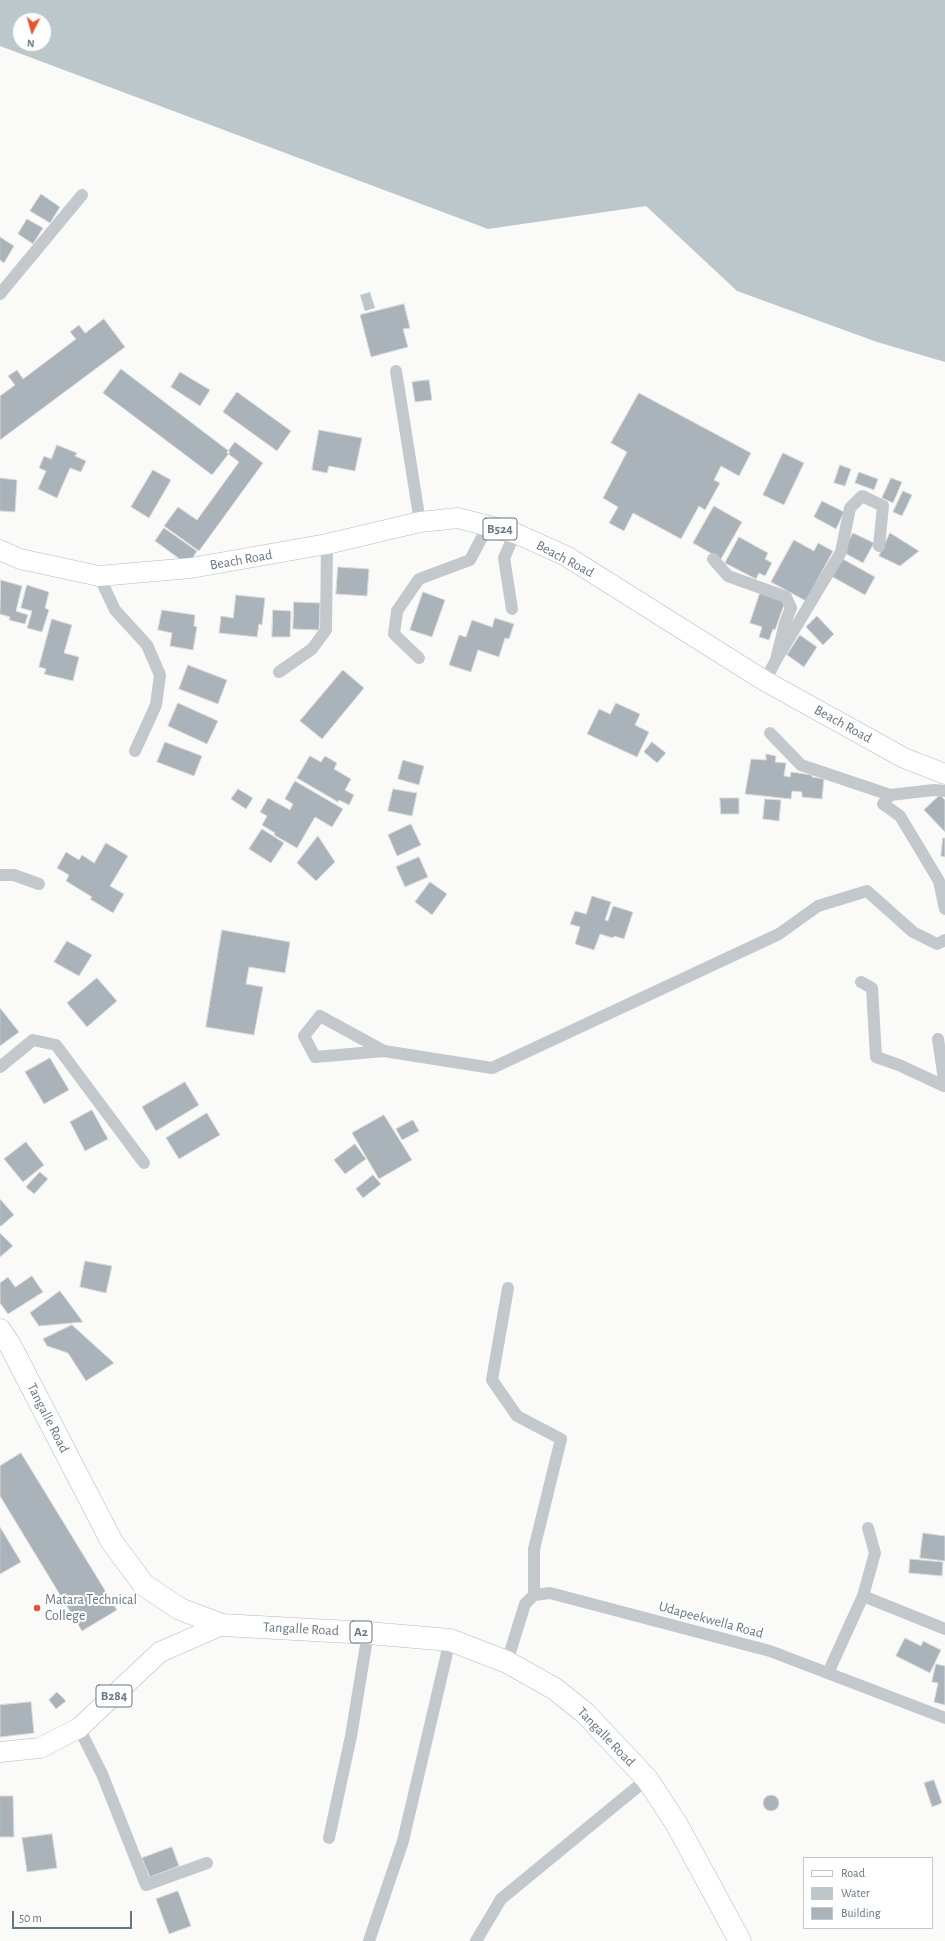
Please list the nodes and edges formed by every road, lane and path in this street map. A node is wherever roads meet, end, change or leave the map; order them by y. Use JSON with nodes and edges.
{"nodes":[{"id":1,"x":82,"y":195,"type":"dead end"},
{"id":2,"x":0,"y":294,"type":"edge"},
{"id":3,"x":396,"y":370,"type":"dead end"},
{"id":4,"x":420,"y":522,"type":"junction"},
{"id":5,"x":488,"y":526,"type":"junction"},
{"id":6,"x":514,"y":533,"type":"junction"},
{"id":7,"x":327,"y":544,"type":"junction"},
{"id":8,"x":879,"y":546,"type":"dead end"},
{"id":9,"x":0,"y":550,"type":"edge"},
{"id":10,"x":713,"y":559,"type":"dead end"},
{"id":11,"x":99,"y":576,"type":"junction"},
{"id":12,"x":512,"y":609,"type":"dead end"},
{"id":13,"x":419,"y":658,"type":"dead end"},
{"id":14,"x":776,"y":660,"type":"junction"},
{"id":15,"x":279,"y":672,"type":"dead end"},
{"id":16,"x":765,"y":681,"type":"junction"},
{"id":17,"x":770,"y":733,"type":"dead end"},
{"id":18,"x":136,"y":751,"type":"dead end"},
{"id":19,"x":945,"y":774,"type":"edge"},
{"id":20,"x":945,"y":791,"type":"edge"},
{"id":21,"x":890,"y":795,"type":"junction"},
{"id":22,"x":0,"y":875,"type":"edge"},
{"id":23,"x":39,"y":884,"type":"dead end"},
{"id":24,"x":945,"y":909,"type":"edge"},
{"id":25,"x":945,"y":940,"type":"edge"},
{"id":26,"x":861,"y":982,"type":"dead end"},
{"id":27,"x":938,"y":1039,"type":"dead end"},
{"id":28,"x":384,"y":1051,"type":"junction"},
{"id":29,"x":0,"y":1067,"type":"edge"},
{"id":30,"x":945,"y":1086,"type":"edge"},
{"id":31,"x":144,"y":1163,"type":"dead end"},
{"id":32,"x":508,"y":1288,"type":"dead end"},
{"id":33,"x":0,"y":1330,"type":"edge"},
{"id":34,"x":868,"y":1528,"type":"dead end"},
{"id":35,"x":534,"y":1595,"type":"junction"},
{"id":36,"x":863,"y":1596,"type":"junction"},
{"id":37,"x":222,"y":1625,"type":"junction"},
{"id":38,"x":945,"y":1629,"type":"edge"},
{"id":39,"x":368,"y":1633,"type":"junction"},
{"id":40,"x":450,"y":1640,"type":"junction"},
{"id":41,"x":507,"y":1662,"type":"junction"},
{"id":42,"x":828,"y":1673,"type":"junction"},
{"id":43,"x":945,"y":1718,"type":"edge"},
{"id":44,"x":78,"y":1728,"type":"junction"},
{"id":45,"x":0,"y":1752,"type":"edge"},
{"id":46,"x":647,"y":1779,"type":"junction"},
{"id":47,"x":329,"y":1838,"type":"dead end"},
{"id":48,"x":207,"y":1863,"type":"dead end"},
{"id":49,"x":369,"y":1941,"type":"edge"},
{"id":50,"x":476,"y":1941,"type":"edge"},
{"id":51,"x":740,"y":1941,"type":"edge"}],
"edges":[{"from":1,"to":2,"type":"street"},
{"from":3,"to":4,"type":"street"},
{"from":4,"to":5,"type":"main road","name":"Beach Road","number":"B524"},
{"from":4,"to":7,"type":"main road","name":"Beach Road","number":"B524"},
{"from":5,"to":6,"type":"main road","name":"Beach Road","number":"B524"},
{"from":5,"to":13,"type":"street"},
{"from":6,"to":12,"type":"street"},
{"from":6,"to":16,"type":"main road","name":"Beach Road","number":"B524"},
{"from":7,"to":11,"type":"main road","name":"Beach Road","number":"B524"},
{"from":7,"to":15,"type":"street"},
{"from":8,"to":14,"type":"street"},
{"from":9,"to":11,"type":"main road","name":"Beach Road","number":"B524"},
{"from":10,"to":14,"type":"street"},
{"from":11,"to":18,"type":"street"},
{"from":14,"to":16,"type":"street"},
{"from":16,"to":19,"type":"main road","name":"Beach Road","number":"B524"},
{"from":17,"to":21,"type":"street"},
{"from":20,"to":21,"type":"street"},
{"from":21,"to":24,"type":"street"},
{"from":22,"to":23,"type":"street"},
{"from":25,"to":28,"type":"street"},
{"from":26,"to":30,"type":"street"},
{"from":27,"to":30,"type":"street"},
{"from":28,"to":28,"type":"street"},
{"from":29,"to":31,"type":"street"},
{"from":32,"to":35,"type":"street"},
{"from":33,"to":37,"type":"highway","name":"Tangalle Road","number":"A2"},
{"from":34,"to":36,"type":"street"},
{"from":35,"to":41,"type":"street"},
{"from":35,"to":42,"type":"street","name":"Udapeekwella Road"},
{"from":36,"to":38,"type":"street"},
{"from":36,"to":42,"type":"street"},
{"from":37,"to":39,"type":"highway","name":"Tangalle Road","number":"A2"},
{"from":37,"to":44,"type":"main road","number":"B284"},
{"from":39,"to":40,"type":"highway","name":"Tangalle Road","number":"A2"},
{"from":39,"to":47,"type":"street"},
{"from":40,"to":41,"type":"highway","name":"Tangalle Road","number":"A2"},
{"from":40,"to":49,"type":"street"},
{"from":41,"to":46,"type":"highway","name":"Tangalle Road","number":"A2"},
{"from":42,"to":43,"type":"street","name":"Udapeekwella Road"},
{"from":44,"to":45,"type":"main road","number":"B284"},
{"from":44,"to":48,"type":"street"},
{"from":46,"to":50,"type":"street"},
{"from":46,"to":51,"type":"highway","name":"Tangalle Road","number":"A2"}]}
